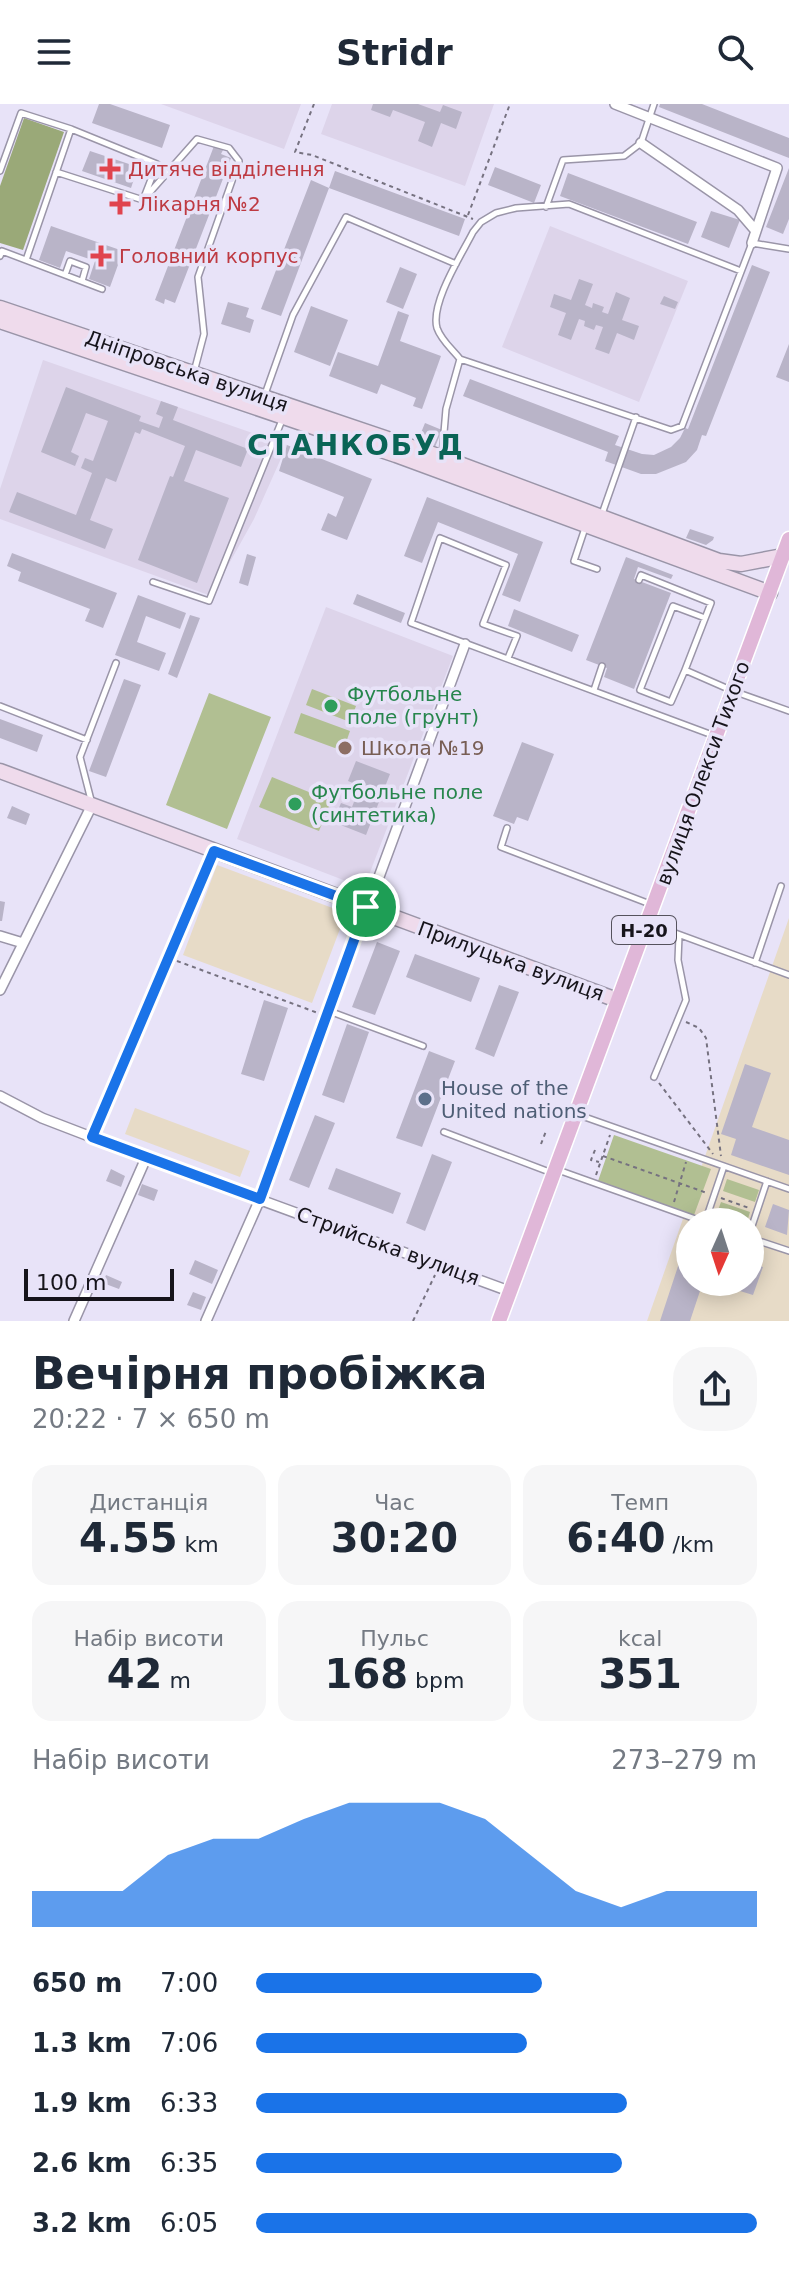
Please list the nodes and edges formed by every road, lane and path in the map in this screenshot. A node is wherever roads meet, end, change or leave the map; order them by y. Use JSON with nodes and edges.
{"nodes":[{"id":1,"x":314,"y":104,"type":"edge"},
{"id":2,"x":510,"y":104,"type":"edge"},
{"id":3,"x":615,"y":104,"type":"edge"},
{"id":4,"x":654,"y":104,"type":"edge"},
{"id":5,"x":650,"y":118,"type":"junction"},
{"id":6,"x":71,"y":129,"type":"junction"},
{"id":7,"x":641,"y":143,"type":"junction"},
{"id":8,"x":157,"y":164,"type":"junction"},
{"id":9,"x":170,"y":169,"type":"junction"},
{"id":10,"x":0,"y":171,"type":"edge"},
{"id":11,"x":56,"y":172,"type":"junction"},
{"id":12,"x":143,"y":200,"type":"junction"},
{"id":13,"x":546,"y":207,"type":"junction"},
{"id":14,"x":468,"y":217,"type":"junction"},
{"id":15,"x":481,"y":222,"type":"junction"},
{"id":16,"x":756,"y":231,"type":"junction"},
{"id":17,"x":752,"y":243,"type":"junction"},
{"id":18,"x":789,"y":249,"type":"edge"},
{"id":19,"x":1,"y":253,"type":"edge"},
{"id":20,"x":26,"y":260,"type":"junction"},
{"id":21,"x":456,"y":264,"type":"junction"},
{"id":22,"x":741,"y":271,"type":"junction"},
{"id":23,"x":65,"y":275,"type":"junction"},
{"id":24,"x":82,"y":281,"type":"junction"},
{"id":25,"x":102,"y":289,"type":"dead end"},
{"id":26,"x":0,"y":308,"type":"edge"},
{"id":27,"x":0,"y":321,"type":"edge"},
{"id":28,"x":460,"y":359,"type":"junction"},
{"id":29,"x":191,"y":380,"type":"junction"},
{"id":30,"x":262,"y":404,"type":"junction"},
{"id":31,"x":285,"y":411,"type":"junction"},
{"id":32,"x":636,"y":417,"type":"junction"},
{"id":33,"x":439,"y":464,"type":"junction"},
{"id":34,"x":595,"y":524,"type":"junction"},
{"id":35,"x":789,"y":539,"type":"edge"},
{"id":36,"x":783,"y":556,"type":"junction"},
{"id":37,"x":597,"y":569,"type":"dead end"},
{"id":38,"x":639,"y":580,"type":"dead end"},
{"id":39,"x":153,"y":582,"type":"dead end"},
{"id":40,"x":770,"y":593,"type":"junction"},
{"id":41,"x":705,"y":618,"type":"junction"},
{"id":42,"x":465,"y":644,"type":"junction"},
{"id":43,"x":508,"y":658,"type":"junction"},
{"id":44,"x":116,"y":663,"type":"dead end"},
{"id":45,"x":602,"y":666,"type":"dead end"},
{"id":46,"x":685,"y":670,"type":"junction"},
{"id":47,"x":594,"y":690,"type":"junction"},
{"id":48,"x":733,"y":691,"type":"junction"},
{"id":49,"x":0,"y":706,"type":"edge"},
{"id":50,"x":789,"y":711,"type":"edge"},
{"id":51,"x":716,"y":736,"type":"junction"},
{"id":52,"x":87,"y":740,"type":"junction"},
{"id":53,"x":0,"y":771,"type":"edge"},
{"id":54,"x":92,"y":805,"type":"junction"},
{"id":55,"x":507,"y":828,"type":"dead end"},
{"id":56,"x":214,"y":851,"type":"junction"},
{"id":57,"x":781,"y":886,"type":"dead end"},
{"id":58,"x":653,"y":906,"type":"junction"},
{"id":59,"x":366,"y":907,"type":"junction"},
{"id":60,"x":647,"y":923,"type":"junction"},
{"id":61,"x":0,"y":936,"type":"edge"},
{"id":62,"x":679,"y":936,"type":"junction"},
{"id":63,"x":23,"y":943,"type":"junction"},
{"id":64,"x":171,"y":959,"type":"dead end"},
{"id":65,"x":755,"y":963,"type":"junction"},
{"id":66,"x":789,"y":975,"type":"edge"},
{"id":67,"x":0,"y":990,"type":"edge"},
{"id":68,"x":617,"y":1000,"type":"junction"},
{"id":69,"x":327,"y":1014,"type":"junction"},
{"id":70,"x":678,"y":1018,"type":"junction"},
{"id":71,"x":423,"y":1046,"type":"dead end"},
{"id":72,"x":654,"y":1077,"type":"joint"},
{"id":73,"x":0,"y":1096,"type":"edge"},
{"id":74,"x":575,"y":1113,"type":"junction"},
{"id":75,"x":612,"y":1127,"type":"junction"},
{"id":76,"x":546,"y":1131,"type":"dead end"},
{"id":77,"x":444,"y":1132,"type":"dead end"},
{"id":78,"x":92,"y":1137,"type":"junction"},
{"id":79,"x":541,"y":1144,"type":"dead end"},
{"id":80,"x":595,"y":1150,"type":"dead end"},
{"id":81,"x":688,"y":1154,"type":"junction"},
{"id":82,"x":603,"y":1156,"type":"junction"},
{"id":83,"x":146,"y":1158,"type":"junction"},
{"id":84,"x":600,"y":1163,"type":"junction"},
{"id":85,"x":722,"y":1166,"type":"junction"},
{"id":86,"x":553,"y":1171,"type":"junction"},
{"id":87,"x":767,"y":1181,"type":"junction"},
{"id":88,"x":593,"y":1183,"type":"junction"},
{"id":89,"x":679,"y":1183,"type":"junction"},
{"id":90,"x":789,"y":1189,"type":"edge"},
{"id":91,"x":714,"y":1195,"type":"junction"},
{"id":92,"x":260,"y":1199,"type":"junction"},
{"id":93,"x":709,"y":1208,"type":"edge"},
{"id":94,"x":749,"y":1208,"type":"edge"},
{"id":95,"x":758,"y":1208,"type":"edge"},
{"id":96,"x":671,"y":1211,"type":"junction"},
{"id":97,"x":676,"y":1213,"type":"edge"},
{"id":98,"x":764,"y":1241,"type":"edge"},
{"id":99,"x":789,"y":1251,"type":"edge"},
{"id":100,"x":440,"y":1265,"type":"junction"},
{"id":101,"x":509,"y":1291,"type":"junction"},
{"id":102,"x":74,"y":1321,"type":"edge"},
{"id":103,"x":206,"y":1321,"type":"edge"},
{"id":104,"x":413,"y":1321,"type":"edge"},
{"id":105,"x":499,"y":1321,"type":"edge"}],
"edges":[{"from":1,"to":14,"type":"path"},
{"from":2,"to":14,"type":"path"},
{"from":3,"to":5,"type":"street"},
{"from":4,"to":5,"type":"lane"},
{"from":5,"to":7,"type":"lane"},
{"from":5,"to":16,"type":"street"},
{"from":6,"to":8,"type":"lane"},
{"from":6,"to":10,"type":"lane"},
{"from":6,"to":11,"type":"lane"},
{"from":7,"to":13,"type":"lane"},
{"from":7,"to":16,"type":"street"},
{"from":8,"to":9,"type":"lane"},
{"from":8,"to":12,"type":"lane"},
{"from":9,"to":12,"type":"lane"},
{"from":9,"to":29,"type":"lane"},
{"from":11,"to":12,"type":"lane"},
{"from":11,"to":20,"type":"lane"},
{"from":13,"to":15,"type":"lane"},
{"from":13,"to":22,"type":"lane"},
{"from":14,"to":15,"type":"path"},
{"from":15,"to":21,"type":"lane"},
{"from":16,"to":17,"type":"street"},
{"from":17,"to":18,"type":"lane"},
{"from":17,"to":22,"type":"lane"},
{"from":19,"to":20,"type":"lane"},
{"from":20,"to":23,"type":"lane"},
{"from":21,"to":28,"type":"lane"},
{"from":21,"to":30,"type":"lane"},
{"from":22,"to":32,"type":"lane"},
{"from":23,"to":24,"type":"lane"},
{"from":23,"to":24,"type":"lane"},
{"from":24,"to":25,"type":"lane"},
{"from":26,"to":29,"type":"street","name":"Дніпровська вулиця"},
{"from":27,"to":29,"type":"street","name":"Дніпровська вулиця"},
{"from":28,"to":32,"type":"lane"},
{"from":28,"to":33,"type":"lane"},
{"from":29,"to":30,"type":"street","name":"Дніпровська вулиця"},
{"from":30,"to":31,"type":"street","name":"Дніпровська вулиця"},
{"from":31,"to":33,"type":"street","name":"Дніпровська вулиця"},
{"from":31,"to":39,"type":"lane"},
{"from":32,"to":34,"type":"lane"},
{"from":33,"to":34,"type":"street","name":"Дніпровська вулиця"},
{"from":34,"to":36,"type":"street","name":"Дніпровська вулиця"},
{"from":34,"to":37,"type":"lane"},
{"from":34,"to":40,"type":"street","name":"Дніпровська вулиця"},
{"from":35,"to":36,"type":"main road","name":"вулиця Олекси Тихого","number":"Н-20"},
{"from":36,"to":40,"type":"main road","name":"вулиця Олекси Тихого","number":"Н-20"},
{"from":38,"to":41,"type":"lane"},
{"from":40,"to":48,"type":"main road","name":"вулиця Олекси Тихого","number":"Н-20"},
{"from":41,"to":46,"type":"lane"},
{"from":41,"to":46,"type":"lane"},
{"from":42,"to":43,"type":"lane"},
{"from":42,"to":43,"type":"lane"},
{"from":42,"to":59,"type":"street"},
{"from":43,"to":47,"type":"lane"},
{"from":44,"to":52,"type":"lane"},
{"from":45,"to":47,"type":"lane"},
{"from":46,"to":48,"type":"lane"},
{"from":47,"to":51,"type":"lane"},
{"from":48,"to":50,"type":"lane"},
{"from":48,"to":51,"type":"main road","name":"вулиця Олекси Тихого","number":"Н-20"},
{"from":49,"to":52,"type":"lane"},
{"from":51,"to":58,"type":"main road","name":"вулиця Олекси Тихого","number":"Н-20"},
{"from":52,"to":54,"type":"lane"},
{"from":53,"to":54,"type":"street","name":"Прилуцька вулиця"},
{"from":54,"to":56,"type":"street","name":"Прилуцька вулиця"},
{"from":54,"to":63,"type":"street"},
{"from":55,"to":58,"type":"lane"},
{"from":56,"to":59,"type":"street","name":"Прилуцька вулиця"},
{"from":56,"to":78,"type":"street"},
{"from":57,"to":65,"type":"lane"},
{"from":58,"to":60,"type":"main road","name":"вулиця Олекси Тихого","number":"Н-20"},
{"from":59,"to":68,"type":"street","name":"Прилуцька вулиця"},
{"from":59,"to":69,"type":"street"},
{"from":60,"to":62,"type":"lane"},
{"from":60,"to":68,"type":"main road","name":"вулиця Олекси Тихого","number":"Н-20"},
{"from":61,"to":63,"type":"street"},
{"from":62,"to":65,"type":"lane"},
{"from":62,"to":70,"type":"lane"},
{"from":63,"to":67,"type":"street"},
{"from":64,"to":69,"type":"path"},
{"from":65,"to":66,"type":"lane"},
{"from":68,"to":74,"type":"main road","name":"вулиця Олекси Тихого","number":"Н-20"},
{"from":69,"to":71,"type":"lane"},
{"from":69,"to":92,"type":"street"},
{"from":70,"to":72,"type":"lane"},
{"from":70,"to":85,"type":"path"},
{"from":72,"to":85,"type":"path"},
{"from":73,"to":78,"type":"street","name":"Стрийська вулиця"},
{"from":74,"to":75,"type":"lane"},
{"from":74,"to":86,"type":"main road","name":"вулиця Олекси Тихого","number":"Н-20"},
{"from":75,"to":81,"type":"lane"},
{"from":75,"to":82,"type":"path"},
{"from":76,"to":79,"type":"path"},
{"from":77,"to":86,"type":"lane"},
{"from":78,"to":83,"type":"street","name":"Стрийська вулиця"},
{"from":80,"to":84,"type":"path"},
{"from":81,"to":85,"type":"lane"},
{"from":81,"to":89,"type":"path"},
{"from":82,"to":84,"type":"path"},
{"from":82,"to":89,"type":"path"},
{"from":83,"to":92,"type":"street","name":"Стрийська вулиця"},
{"from":83,"to":102,"type":"street"},
{"from":84,"to":88,"type":"path"},
{"from":85,"to":87,"type":"lane"},
{"from":85,"to":91,"type":"lane"},
{"from":86,"to":88,"type":"lane"},
{"from":86,"to":101,"type":"main road","name":"вулиця Олекси Тихого","number":"Н-20"},
{"from":87,"to":90,"type":"lane"},
{"from":87,"to":95,"type":"lane"},
{"from":88,"to":96,"type":"lane"},
{"from":89,"to":91,"type":"path"},
{"from":89,"to":96,"type":"path"},
{"from":91,"to":93,"type":"lane"},
{"from":91,"to":94,"type":"path"},
{"from":92,"to":100,"type":"street","name":"Стрийська вулиця"},
{"from":92,"to":103,"type":"street"},
{"from":96,"to":97,"type":"lane"},
{"from":98,"to":99,"type":"lane"},
{"from":100,"to":101,"type":"street","name":"Стрийська вулиця"},
{"from":100,"to":104,"type":"path"},
{"from":101,"to":105,"type":"main road","name":"вулиця Олекси Тихого","number":"Н-20"}]}
